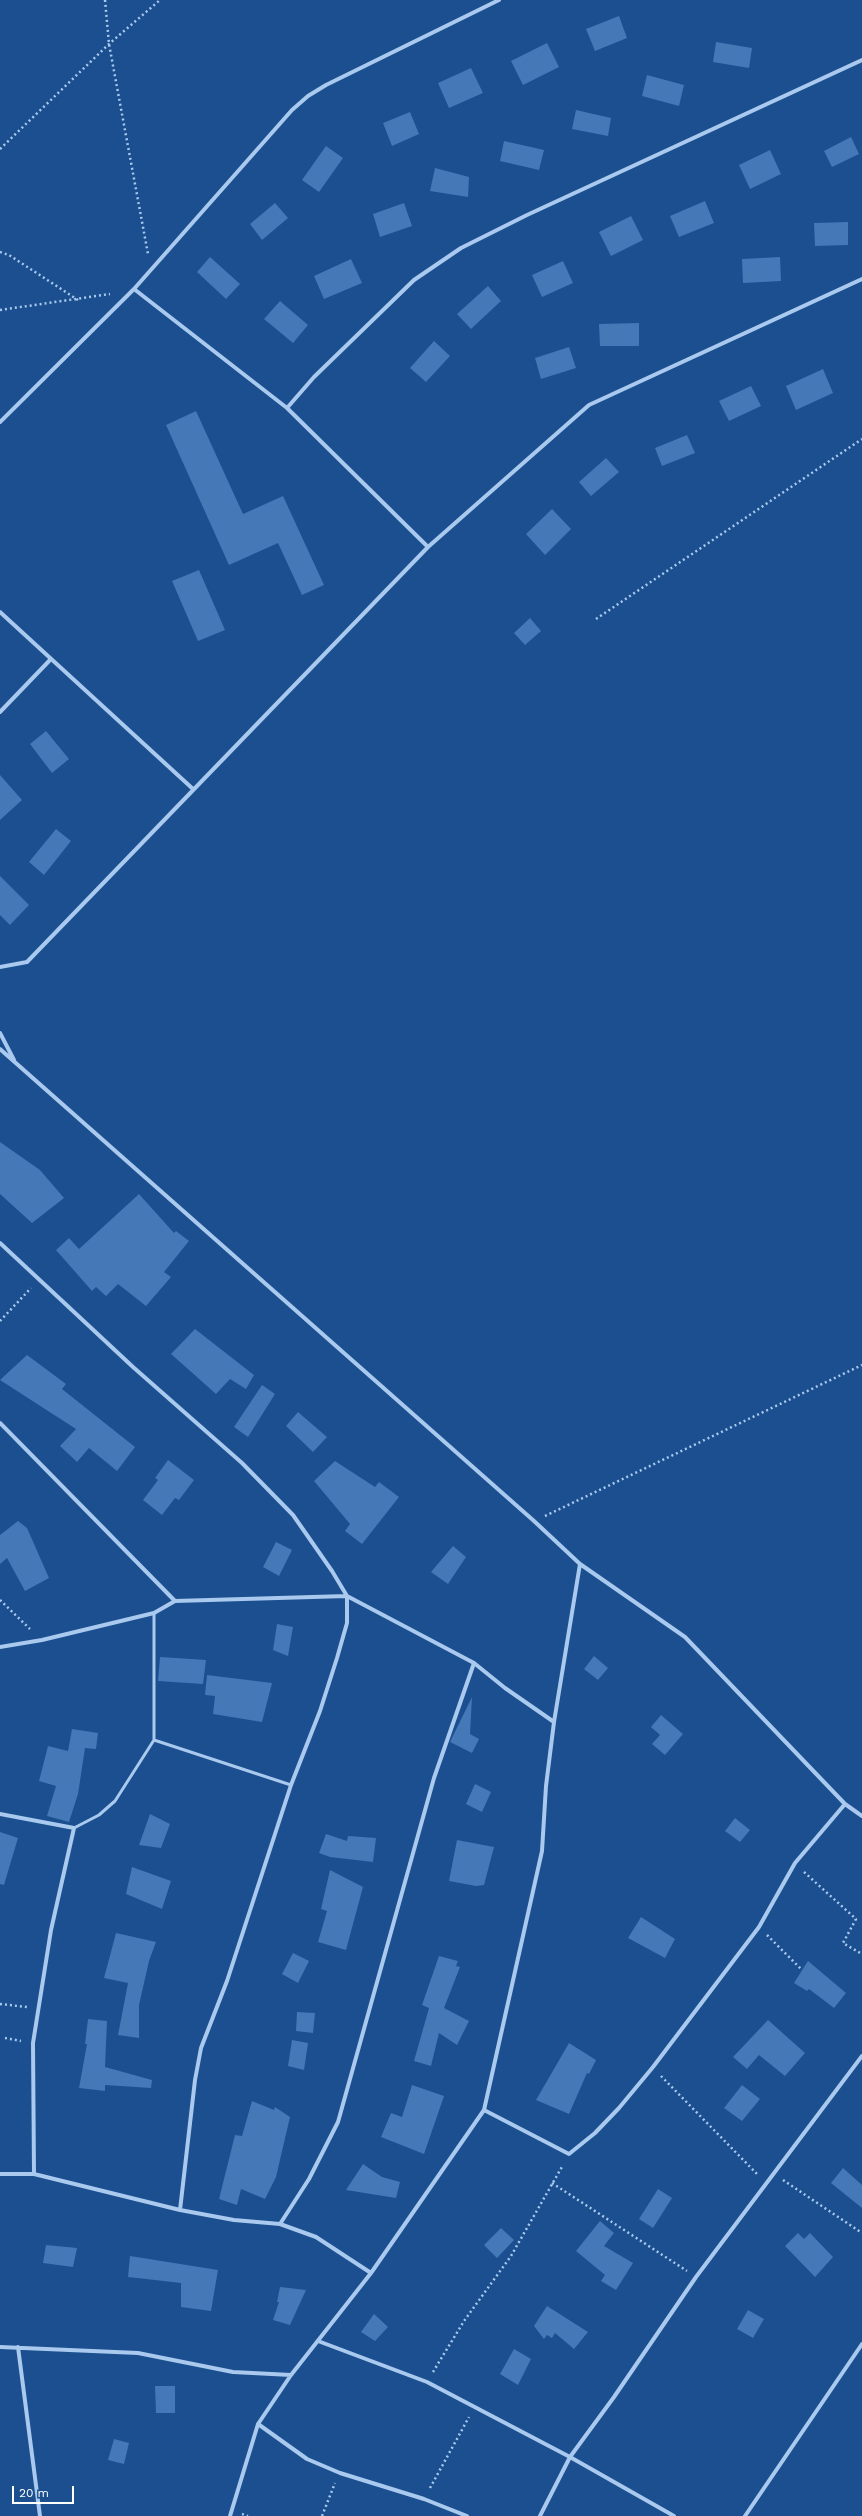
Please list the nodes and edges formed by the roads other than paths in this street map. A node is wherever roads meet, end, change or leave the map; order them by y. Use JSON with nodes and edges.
{"nodes":[{"id":1,"x":499,"y":0,"type":"edge"},
{"id":2,"x":862,"y":60,"type":"edge"},
{"id":3,"x":862,"y":279,"type":"edge"},
{"id":4,"x":134,"y":289,"type":"junction"},
{"id":5,"x":287,"y":408,"type":"junction"},
{"id":6,"x":0,"y":422,"type":"edge"},
{"id":7,"x":428,"y":547,"type":"junction"},
{"id":8,"x":0,"y":612,"type":"edge"},
{"id":9,"x":50,"y":660,"type":"junction"},
{"id":10,"x":0,"y":712,"type":"edge"},
{"id":11,"x":193,"y":789,"type":"junction"},
{"id":12,"x":0,"y":967,"type":"edge"},
{"id":13,"x":0,"y":1032,"type":"edge"},
{"id":14,"x":0,"y":1049,"type":"edge"},
{"id":15,"x":15,"y":1062,"type":"junction"},
{"id":16,"x":0,"y":1243,"type":"edge"},
{"id":17,"x":0,"y":1423,"type":"edge"},
{"id":18,"x":580,"y":1564,"type":"junction"},
{"id":19,"x":347,"y":1596,"type":"junction"},
{"id":20,"x":176,"y":1601,"type":"junction"},
{"id":21,"x":154,"y":1613,"type":"junction"},
{"id":22,"x":0,"y":1647,"type":"edge"},
{"id":23,"x":474,"y":1663,"type":"junction"},
{"id":24,"x":554,"y":1722,"type":"junction"},
{"id":25,"x":154,"y":1740,"type":"junction"},
{"id":26,"x":291,"y":1786,"type":"junction"},
{"id":27,"x":845,"y":1804,"type":"junction"},
{"id":28,"x":0,"y":1814,"type":"edge"},
{"id":29,"x":862,"y":1816,"type":"edge"},
{"id":30,"x":74,"y":1828,"type":"junction"},
{"id":31,"x":862,"y":2056,"type":"edge"},
{"id":32,"x":484,"y":2110,"type":"junction"},
{"id":33,"x":0,"y":2174,"type":"edge"},
{"id":34,"x":34,"y":2174,"type":"junction"},
{"id":35,"x":180,"y":2210,"type":"junction"},
{"id":36,"x":280,"y":2224,"type":"junction"},
{"id":37,"x":371,"y":2273,"type":"junction"},
{"id":38,"x":318,"y":2341,"type":"junction"},
{"id":39,"x":862,"y":2344,"type":"edge"},
{"id":40,"x":0,"y":2347,"type":"edge"},
{"id":41,"x":18,"y":2347,"type":"junction"},
{"id":42,"x":291,"y":2374,"type":"junction"},
{"id":43,"x":258,"y":2424,"type":"junction"},
{"id":44,"x":570,"y":2457,"type":"junction"},
{"id":45,"x":40,"y":2516,"type":"edge"},
{"id":46,"x":230,"y":2516,"type":"edge"},
{"id":47,"x":467,"y":2516,"type":"edge"},
{"id":48,"x":540,"y":2516,"type":"edge"},
{"id":49,"x":674,"y":2516,"type":"edge"},
{"id":50,"x":745,"y":2516,"type":"edge"}],
"edges":[{"from":1,"to":4,"type":"street"},
{"from":2,"to":5,"type":"street"},
{"from":3,"to":7,"type":"street"},
{"from":4,"to":5,"type":"street"},
{"from":4,"to":6,"type":"street"},
{"from":5,"to":7,"type":"street"},
{"from":7,"to":11,"type":"street"},
{"from":8,"to":9,"type":"street"},
{"from":9,"to":10,"type":"street"},
{"from":9,"to":11,"type":"street"},
{"from":11,"to":12,"type":"street"},
{"from":13,"to":15,"type":"street"},
{"from":14,"to":15,"type":"street"},
{"from":15,"to":18,"type":"street"},
{"from":16,"to":19,"type":"street"},
{"from":17,"to":20,"type":"street"},
{"from":18,"to":24,"type":"street"},
{"from":18,"to":27,"type":"street"},
{"from":19,"to":20,"type":"street"},
{"from":19,"to":23,"type":"street"},
{"from":19,"to":26,"type":"street"},
{"from":20,"to":21,"type":"street"},
{"from":21,"to":22,"type":"street"},
{"from":21,"to":25,"type":"lane"},
{"from":23,"to":24,"type":"street"},
{"from":23,"to":36,"type":"street"},
{"from":24,"to":32,"type":"street"},
{"from":25,"to":26,"type":"lane"},
{"from":25,"to":30,"type":"lane"},
{"from":26,"to":35,"type":"street"},
{"from":27,"to":29,"type":"street"},
{"from":27,"to":32,"type":"street"},
{"from":28,"to":30,"type":"street"},
{"from":30,"to":34,"type":"street"},
{"from":31,"to":44,"type":"street"},
{"from":32,"to":37,"type":"street"},
{"from":33,"to":34,"type":"street"},
{"from":34,"to":35,"type":"street"},
{"from":35,"to":36,"type":"street"},
{"from":36,"to":37,"type":"street"},
{"from":37,"to":38,"type":"street"},
{"from":38,"to":42,"type":"street"},
{"from":38,"to":44,"type":"street"},
{"from":39,"to":50,"type":"street"},
{"from":40,"to":41,"type":"street"},
{"from":41,"to":42,"type":"street"},
{"from":41,"to":45,"type":"street"},
{"from":42,"to":43,"type":"street"},
{"from":43,"to":46,"type":"street"},
{"from":43,"to":47,"type":"street"},
{"from":44,"to":48,"type":"street"},
{"from":44,"to":49,"type":"street"}]}
